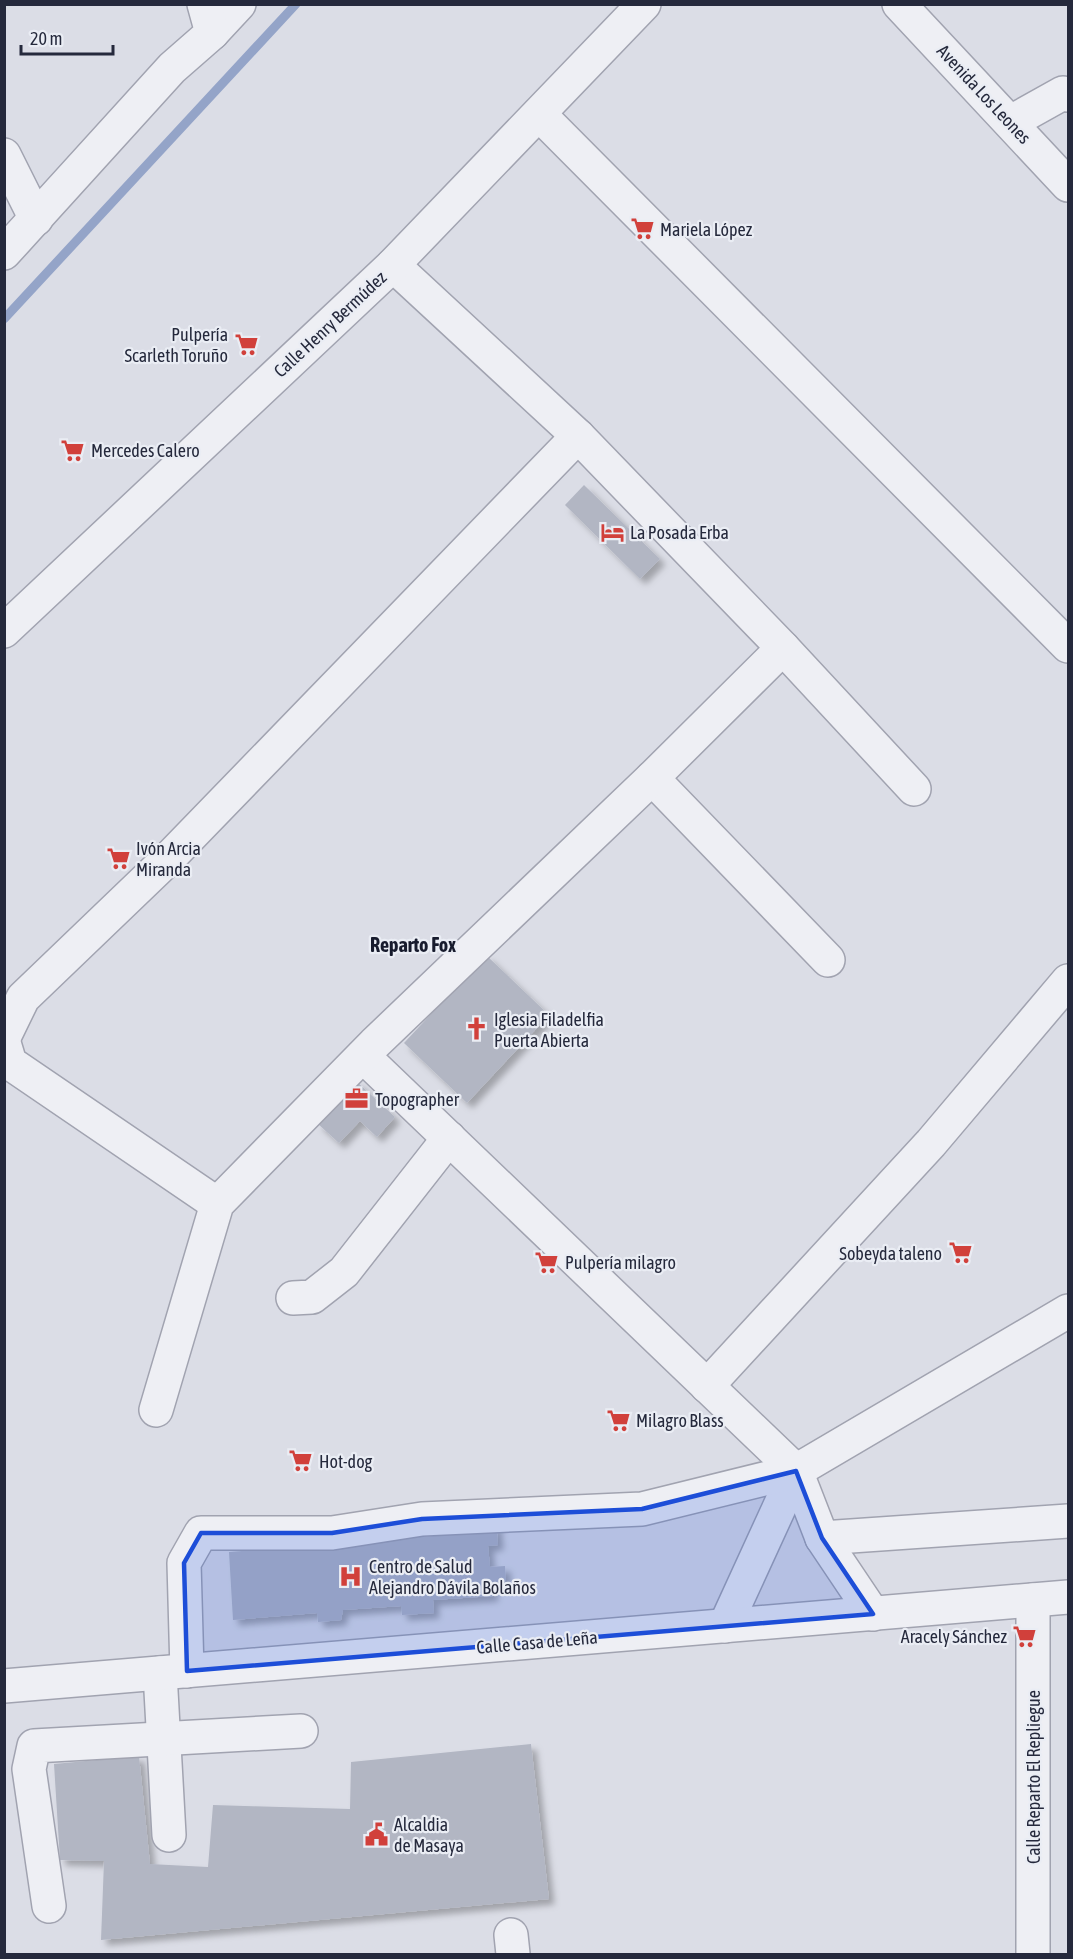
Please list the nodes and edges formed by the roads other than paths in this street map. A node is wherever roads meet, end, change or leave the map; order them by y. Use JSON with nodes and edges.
{"nodes":[{"id":1,"x":239,"y":4,"type":"edge"},
{"id":2,"x":644,"y":4,"type":"edge"},
{"id":3,"x":898,"y":4,"type":"edge"},
{"id":4,"x":208,"y":19,"type":"edge"},
{"id":5,"x":1068,"y":95,"type":"edge"},
{"id":6,"x":539,"y":114,"type":"junction"},
{"id":7,"x":1011,"y":122,"type":"junction"},
{"id":8,"x":4,"y":155,"type":"edge"},
{"id":9,"x":1068,"y":185,"type":"edge"},
{"id":10,"x":36,"y":219,"type":"junction"},
{"id":11,"x":4,"y":253,"type":"edge"},
{"id":12,"x":393,"y":265,"type":"junction"},
{"id":13,"x":578,"y":436,"type":"junction"},
{"id":14,"x":4,"y":631,"type":"edge"},
{"id":15,"x":1068,"y":646,"type":"edge"},
{"id":16,"x":783,"y":648,"type":"junction"},
{"id":17,"x":652,"y":778,"type":"junction"},
{"id":18,"x":914,"y":789,"type":"dead end"},
{"id":19,"x":828,"y":960,"type":"dead end"},
{"id":20,"x":1068,"y":981,"type":"edge"},
{"id":21,"x":4,"y":1036,"type":"edge"},
{"id":22,"x":4,"y":1043,"type":"edge"},
{"id":23,"x":363,"y":1056,"type":"junction"},
{"id":24,"x":449,"y":1138,"type":"junction"},
{"id":25,"x":216,"y":1204,"type":"junction"},
{"id":26,"x":293,"y":1298,"type":"dead end"},
{"id":27,"x":1068,"y":1311,"type":"edge"},
{"id":28,"x":707,"y":1386,"type":"junction"},
{"id":29,"x":156,"y":1410,"type":"dead end"},
{"id":30,"x":796,"y":1471,"type":"junction"},
{"id":31,"x":1068,"y":1521,"type":"edge"},
{"id":32,"x":822,"y":1538,"type":"junction"},
{"id":33,"x":1068,"y":1597,"type":"edge"},
{"id":34,"x":1033,"y":1600,"type":"junction"},
{"id":35,"x":873,"y":1614,"type":"junction"},
{"id":36,"x":725,"y":1626,"type":"junction"},
{"id":37,"x":173,"y":1672,"type":"junction"},
{"id":38,"x":4,"y":1686,"type":"edge"},
{"id":39,"x":301,"y":1731,"type":"dead end"},
{"id":40,"x":163,"y":1737,"type":"junction"},
{"id":41,"x":169,"y":1835,"type":"dead end"},
{"id":42,"x":49,"y":1906,"type":"dead end"},
{"id":43,"x":1033,"y":1954,"type":"edge"}],
"edges":[{"from":1,"to":4,"type":"street"},
{"from":2,"to":6,"type":"street","name":"Calle Henry Bermúdez"},
{"from":3,"to":7,"type":"street","name":"Avenida Los Leones"},
{"from":4,"to":10,"type":"street"},
{"from":5,"to":7,"type":"street"},
{"from":6,"to":12,"type":"street","name":"Calle Henry Bermúdez"},
{"from":6,"to":15,"type":"street"},
{"from":7,"to":9,"type":"street","name":"Avenida Los Leones"},
{"from":8,"to":10,"type":"street"},
{"from":10,"to":11,"type":"street"},
{"from":12,"to":13,"type":"street"},
{"from":12,"to":14,"type":"street","name":"Calle Henry Bermúdez"},
{"from":13,"to":16,"type":"street"},
{"from":13,"to":21,"type":"street"},
{"from":16,"to":17,"type":"street"},
{"from":16,"to":18,"type":"street"},
{"from":17,"to":19,"type":"street"},
{"from":17,"to":23,"type":"street"},
{"from":20,"to":28,"type":"street"},
{"from":22,"to":25,"type":"street"},
{"from":23,"to":24,"type":"street"},
{"from":23,"to":25,"type":"street"},
{"from":24,"to":26,"type":"street"},
{"from":24,"to":28,"type":"street"},
{"from":25,"to":29,"type":"street"},
{"from":27,"to":30,"type":"street"},
{"from":28,"to":30,"type":"street"},
{"from":30,"to":32,"type":"street"},
{"from":30,"to":36,"type":"street"},
{"from":30,"to":37,"type":"street"},
{"from":31,"to":32,"type":"street"},
{"from":32,"to":35,"type":"street"},
{"from":33,"to":34,"type":"street","name":"Calle Casa de Leña"},
{"from":34,"to":35,"type":"street","name":"Calle Casa de Leña"},
{"from":34,"to":43,"type":"street","name":"Calle Reparto El Repliegue"},
{"from":35,"to":36,"type":"street","name":"Calle Casa de Leña"},
{"from":36,"to":37,"type":"street","name":"Calle Casa de Leña"},
{"from":37,"to":38,"type":"street","name":"Calle Casa de Leña"},
{"from":37,"to":40,"type":"street"},
{"from":39,"to":40,"type":"street"},
{"from":40,"to":41,"type":"street"},
{"from":40,"to":42,"type":"street"}]}
